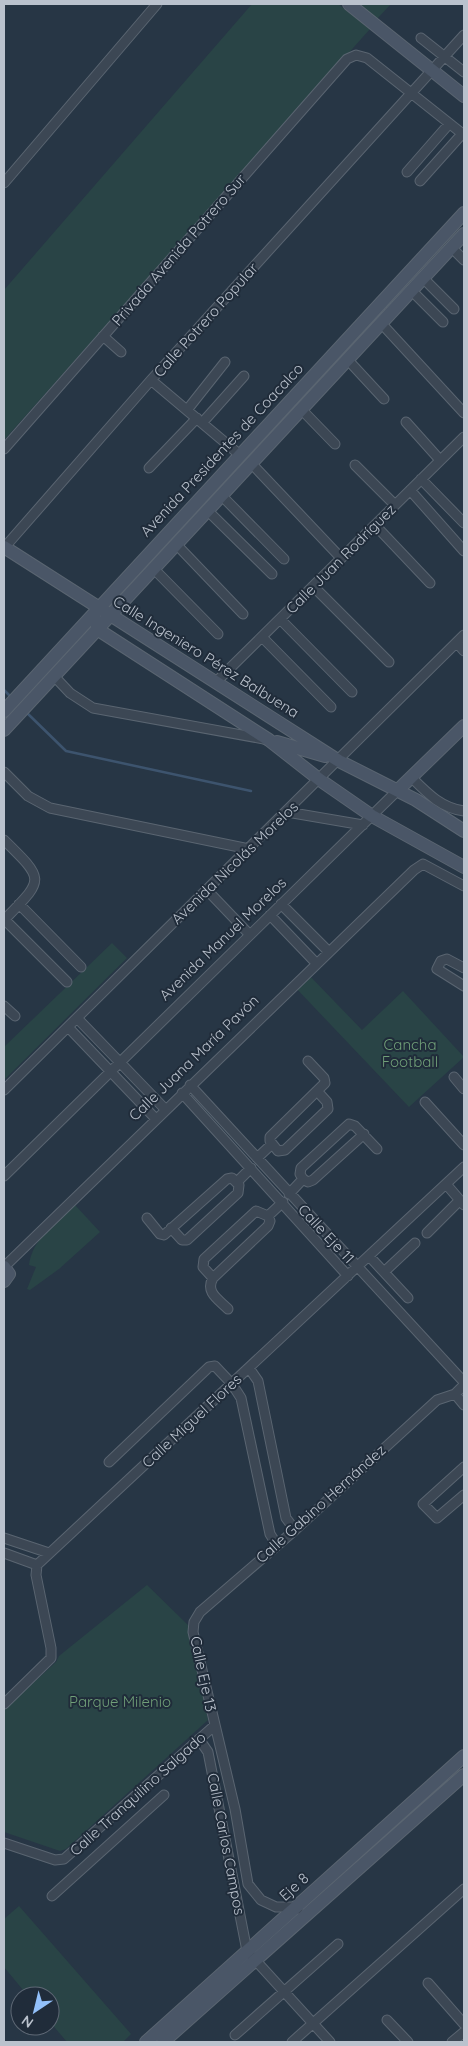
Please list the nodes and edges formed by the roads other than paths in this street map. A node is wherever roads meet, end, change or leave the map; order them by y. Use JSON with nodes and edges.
{"nodes":[{"id":1,"x":157,"y":4,"type":"edge"},
{"id":2,"x":349,"y":4,"type":"edge"},
{"id":3,"x":464,"y":35,"type":"edge"},
{"id":4,"x":421,"y":38,"type":"dead end"},
{"id":5,"x":445,"y":57,"type":"junction"},
{"id":6,"x":433,"y":71,"type":"junction"},
{"id":7,"x":464,"y":72,"type":"edge"},
{"id":8,"x":410,"y":94,"type":"junction"},
{"id":9,"x":464,"y":96,"type":"edge"},
{"id":10,"x":449,"y":124,"type":"junction"},
{"id":11,"x":463,"y":134,"type":"edge"},
{"id":12,"x":407,"y":172,"type":"dead end"},
{"id":13,"x":420,"y":181,"type":"dead end"},
{"id":14,"x":4,"y":183,"type":"edge"},
{"id":15,"x":464,"y":213,"type":"edge"},
{"id":16,"x":461,"y":230,"type":"edge"},
{"id":17,"x":451,"y":247,"type":"junction"},
{"id":18,"x":464,"y":260,"type":"edge"},
{"id":19,"x":423,"y":278,"type":"junction"},
{"id":20,"x":412,"y":290,"type":"junction"},
{"id":21,"x":454,"y":309,"type":"dead end"},
{"id":22,"x":443,"y":322,"type":"dead end"},
{"id":23,"x":381,"y":324,"type":"junction"},
{"id":24,"x":103,"y":336,"type":"junction"},
{"id":25,"x":121,"y":352,"type":"dead end"},
{"id":26,"x":348,"y":359,"type":"junction"},
{"id":27,"x":225,"y":362,"type":"dead end"},
{"id":28,"x":323,"y":365,"type":"junction"},
{"id":29,"x":333,"y":375,"type":"junction"},
{"id":30,"x":244,"y":376,"type":"dead end"},
{"id":31,"x":151,"y":380,"type":"junction"},
{"id":32,"x":384,"y":398,"type":"dead end"},
{"id":33,"x":301,"y":409,"type":"junction"},
{"id":34,"x":187,"y":410,"type":"junction"},
{"id":35,"x":464,"y":413,"type":"edge"},
{"id":36,"x":200,"y":421,"type":"junction"},
{"id":37,"x":406,"y":422,"type":"dead end"},
{"id":38,"x":464,"y":436,"type":"edge"},
{"id":39,"x":335,"y":444,"type":"dead end"},
{"id":40,"x":457,"y":444,"type":"junction"},
{"id":41,"x":4,"y":449,"type":"edge"},
{"id":42,"x":464,"y":451,"type":"edge"},
{"id":43,"x":240,"y":455,"type":"junction"},
{"id":44,"x":440,"y":460,"type":"junction"},
{"id":45,"x":251,"y":463,"type":"junction"},
{"id":46,"x":355,"y":465,"type":"dead end"},
{"id":47,"x":149,"y":468,"type":"dead end"},
{"id":48,"x":421,"y":479,"type":"junction"},
{"id":49,"x":410,"y":490,"type":"junction"},
{"id":50,"x":221,"y":495,"type":"junction"},
{"id":51,"x":395,"y":505,"type":"junction"},
{"id":52,"x":207,"y":510,"type":"junction"},
{"id":53,"x":186,"y":513,"type":"junction"},
{"id":54,"x":196,"y":522,"type":"junction"},
{"id":55,"x":464,"y":524,"type":"edge"},
{"id":56,"x":375,"y":525,"type":"junction"},
{"id":57,"x":176,"y":544,"type":"junction"},
{"id":58,"x":4,"y":548,"type":"edge"},
{"id":59,"x":464,"y":551,"type":"edge"},
{"id":60,"x":341,"y":558,"type":"junction"},
{"id":61,"x":284,"y":559,"type":"dead end"},
{"id":62,"x":153,"y":568,"type":"junction"},
{"id":63,"x":272,"y":574,"type":"dead end"},
{"id":64,"x":430,"y":583,"type":"dead end"},
{"id":65,"x":313,"y":586,"type":"junction"},
{"id":66,"x":97,"y":608,"type":"junction"},
{"id":67,"x":243,"y":614,"type":"dead end"},
{"id":68,"x":110,"y":615,"type":"junction"},
{"id":69,"x":280,"y":618,"type":"junction"},
{"id":70,"x":97,"y":629,"type":"junction"},
{"id":71,"x":218,"y":634,"type":"dead end"},
{"id":72,"x":464,"y":636,"type":"edge"},
{"id":73,"x":262,"y":637,"type":"junction"},
{"id":74,"x":457,"y":643,"type":"junction"},
{"id":75,"x":464,"y":651,"type":"edge"},
{"id":76,"x":389,"y":662,"type":"dead end"},
{"id":77,"x":54,"y":676,"type":"junction"},
{"id":78,"x":217,"y":681,"type":"junction"},
{"id":79,"x":36,"y":686,"type":"junction"},
{"id":80,"x":352,"y":692,"type":"dead end"},
{"id":81,"x":331,"y":707,"type":"dead end"},
{"id":82,"x":4,"y":711,"type":"edge"},
{"id":83,"x":464,"y":726,"type":"edge"},
{"id":84,"x":4,"y":730,"type":"edge"},
{"id":85,"x":269,"y":740,"type":"junction"},
{"id":86,"x":339,"y":761,"type":"junction"},
{"id":87,"x":4,"y":772,"type":"edge"},
{"id":88,"x":411,"y":777,"type":"junction"},
{"id":89,"x":320,"y":780,"type":"junction"},
{"id":90,"x":398,"y":790,"type":"junction"},
{"id":91,"x":464,"y":811,"type":"edge"},
{"id":92,"x":287,"y":812,"type":"junction"},
{"id":93,"x":367,"y":820,"type":"junction"},
{"id":94,"x":464,"y":831,"type":"edge"},
{"id":95,"x":4,"y":840,"type":"edge"},
{"id":96,"x":248,"y":850,"type":"junction"},
{"id":97,"x":464,"y":866,"type":"edge"},
{"id":98,"x":464,"y":886,"type":"edge"},
{"id":99,"x":207,"y":890,"type":"junction"},
{"id":100,"x":19,"y":904,"type":"junction"},
{"id":101,"x":281,"y":904,"type":"junction"},
{"id":102,"x":270,"y":915,"type":"junction"},
{"id":103,"x":4,"y":920,"type":"edge"},
{"id":104,"x":250,"y":934,"type":"junction"},
{"id":105,"x":328,"y":951,"type":"junction"},
{"id":106,"x":316,"y":963,"type":"junction"},
{"id":107,"x":81,"y":967,"type":"dead end"},
{"id":108,"x":464,"y":968,"type":"edge"},
{"id":109,"x":464,"y":974,"type":"edge"},
{"id":110,"x":66,"y":982,"type":"dead end"},
{"id":111,"x":461,"y":984,"type":"edge"},
{"id":112,"x":4,"y":1006,"type":"edge"},
{"id":113,"x":14,"y":1016,"type":"dead end"},
{"id":114,"x":77,"y":1018,"type":"junction"},
{"id":115,"x":68,"y":1027,"type":"junction"},
{"id":116,"x":308,"y":1061,"type":"dead end"},
{"id":117,"x":120,"y":1063,"type":"junction"},
{"id":118,"x":111,"y":1072,"type":"junction"},
{"id":119,"x":454,"y":1077,"type":"dead end"},
{"id":120,"x":190,"y":1085,"type":"junction"},
{"id":121,"x":464,"y":1089,"type":"edge"},
{"id":122,"x":4,"y":1090,"type":"edge"},
{"id":123,"x":318,"y":1092,"type":"junction"},
{"id":124,"x":182,"y":1093,"type":"junction"},
{"id":125,"x":425,"y":1102,"type":"dead end"},
{"id":126,"x":165,"y":1109,"type":"junction"},
{"id":127,"x":155,"y":1118,"type":"junction"},
{"id":128,"x":364,"y":1134,"type":"junction"},
{"id":129,"x":272,"y":1144,"type":"junction"},
{"id":130,"x":464,"y":1145,"type":"edge"},
{"id":131,"x":377,"y":1149,"type":"dead end"},
{"id":132,"x":257,"y":1158,"type":"junction"},
{"id":133,"x":464,"y":1167,"type":"edge"},
{"id":134,"x":251,"y":1168,"type":"junction"},
{"id":135,"x":4,"y":1176,"type":"edge"},
{"id":136,"x":303,"y":1179,"type":"junction"},
{"id":137,"x":237,"y":1182,"type":"junction"},
{"id":138,"x":446,"y":1184,"type":"junction"},
{"id":139,"x":288,"y":1194,"type":"junction"},
{"id":140,"x":283,"y":1202,"type":"junction"},
{"id":141,"x":462,"y":1203,"type":"edge"},
{"id":142,"x":268,"y":1216,"type":"junction"},
{"id":143,"x":147,"y":1218,"type":"dead end"},
{"id":144,"x":171,"y":1228,"type":"junction"},
{"id":145,"x":427,"y":1233,"type":"dead end"},
{"id":146,"x":415,"y":1243,"type":"dead end"},
{"id":147,"x":369,"y":1256,"type":"junction"},
{"id":148,"x":4,"y":1267,"type":"edge"},
{"id":149,"x":357,"y":1267,"type":"junction"},
{"id":150,"x":384,"y":1272,"type":"junction"},
{"id":151,"x":348,"y":1276,"type":"junction"},
{"id":152,"x":213,"y":1278,"type":"junction"},
{"id":153,"x":4,"y":1281,"type":"edge"},
{"id":154,"x":408,"y":1298,"type":"dead end"},
{"id":155,"x":228,"y":1309,"type":"dead end"},
{"id":156,"x":249,"y":1368,"type":"junction"},
{"id":157,"x":232,"y":1384,"type":"junction"},
{"id":158,"x":464,"y":1384,"type":"edge"},
{"id":159,"x":454,"y":1394,"type":"junction"},
{"id":160,"x":464,"y":1405,"type":"edge"},
{"id":161,"x":109,"y":1462,"type":"dead end"},
{"id":162,"x":464,"y":1466,"type":"edge"},
{"id":163,"x":464,"y":1494,"type":"edge"},
{"id":164,"x":295,"y":1530,"type":"junction"},
{"id":165,"x":4,"y":1538,"type":"edge"},
{"id":166,"x":276,"y":1545,"type":"junction"},
{"id":167,"x":4,"y":1553,"type":"edge"},
{"id":168,"x":49,"y":1553,"type":"junction"},
{"id":169,"x":37,"y":1565,"type":"junction"},
{"id":170,"x":194,"y":1622,"type":"joint"},
{"id":171,"x":4,"y":1704,"type":"edge"},
{"id":172,"x":214,"y":1726,"type":"junction"},
{"id":173,"x":199,"y":1739,"type":"junction"},
{"id":174,"x":464,"y":1756,"type":"edge"},
{"id":175,"x":464,"y":1775,"type":"edge"},
{"id":176,"x":164,"y":1795,"type":"dead end"},
{"id":177,"x":98,"y":1831,"type":"junction"},
{"id":178,"x":4,"y":1843,"type":"edge"},
{"id":179,"x":109,"y":1843,"type":"junction"},
{"id":180,"x":464,"y":1890,"type":"edge"},
{"id":181,"x":52,"y":1896,"type":"dead end"},
{"id":182,"x":300,"y":1912,"type":"junction"},
{"id":183,"x":338,"y":1944,"type":"dead end"},
{"id":184,"x":251,"y":1956,"type":"junction"},
{"id":185,"x":428,"y":1983,"type":"dead end"},
{"id":186,"x":284,"y":1991,"type":"junction"},
{"id":187,"x":388,"y":2020,"type":"dead end"},
{"id":188,"x":313,"y":2023,"type":"junction"},
{"id":189,"x":464,"y":2024,"type":"edge"},
{"id":190,"x":464,"y":2032,"type":"edge"},
{"id":191,"x":235,"y":2036,"type":"dead end"},
{"id":192,"x":146,"y":2042,"type":"edge"},
{"id":193,"x":163,"y":2042,"type":"edge"},
{"id":194,"x":292,"y":2042,"type":"edge"},
{"id":195,"x":330,"y":2042,"type":"edge"},
{"id":196,"x":408,"y":2042,"type":"edge"},
{"id":197,"x":452,"y":2042,"type":"edge"}],
"edges":[{"from":1,"to":14,"type":"street"},
{"from":2,"to":6,"type":"main road"},
{"from":3,"to":5,"type":"street","name":"Calle Potrero Popular"},
{"from":4,"to":5,"type":"street"},
{"from":5,"to":6,"type":"street","name":"Calle Potrero Popular"},
{"from":5,"to":7,"type":"street"},
{"from":6,"to":8,"type":"street","name":"Calle Potrero Popular"},
{"from":6,"to":9,"type":"main road"},
{"from":8,"to":10,"type":"street"},
{"from":8,"to":24,"type":"street","name":"Privada Avenida Potrero Sur"},
{"from":8,"to":31,"type":"street","name":"Calle Potrero Popular"},
{"from":10,"to":11,"type":"street"},
{"from":10,"to":12,"type":"street"},
{"from":11,"to":13,"type":"street"},
{"from":15,"to":16,"type":"main road","name":"Avenida Presidentes de Coacalco"},
{"from":16,"to":17,"type":"main road","name":"Avenida Presidentes de Coacalco"},
{"from":16,"to":28,"type":"main road","name":"Avenida Presidentes de Coacalco"},
{"from":17,"to":18,"type":"street"},
{"from":17,"to":19,"type":"main road","name":"Avenida Presidentes de Coacalco"},
{"from":19,"to":20,"type":"main road","name":"Avenida Presidentes de Coacalco"},
{"from":19,"to":21,"type":"street"},
{"from":20,"to":22,"type":"street"},
{"from":20,"to":23,"type":"main road","name":"Avenida Presidentes de Coacalco"},
{"from":23,"to":26,"type":"main road","name":"Avenida Presidentes de Coacalco"},
{"from":23,"to":35,"type":"street"},
{"from":24,"to":25,"type":"street"},
{"from":24,"to":41,"type":"street","name":"Privada Avenida Potrero Sur"},
{"from":26,"to":29,"type":"main road","name":"Avenida Presidentes de Coacalco"},
{"from":26,"to":32,"type":"street"},
{"from":27,"to":34,"type":"street"},
{"from":28,"to":29,"type":"main road"},
{"from":28,"to":43,"type":"main road","name":"Avenida Presidentes de Coacalco"},
{"from":29,"to":33,"type":"main road","name":"Avenida Presidentes de Coacalco"},
{"from":30,"to":36,"type":"street"},
{"from":31,"to":34,"type":"street"},
{"from":31,"to":58,"type":"street","name":"Calle Potrero Popular"},
{"from":33,"to":39,"type":"street"},
{"from":33,"to":45,"type":"main road","name":"Avenida Presidentes de Coacalco"},
{"from":34,"to":36,"type":"street"},
{"from":36,"to":43,"type":"street"},
{"from":36,"to":47,"type":"street"},
{"from":37,"to":44,"type":"street"},
{"from":38,"to":40,"type":"street","name":"Calle Juan Rodríguez"},
{"from":40,"to":42,"type":"street"},
{"from":40,"to":44,"type":"street","name":"Calle Juan Rodríguez"},
{"from":43,"to":53,"type":"main road","name":"Avenida Presidentes de Coacalco"},
{"from":44,"to":48,"type":"street","name":"Calle Juan Rodríguez"},
{"from":45,"to":50,"type":"main road","name":"Avenida Presidentes de Coacalco"},
{"from":45,"to":60,"type":"street"},
{"from":46,"to":51,"type":"street"},
{"from":48,"to":49,"type":"street","name":"Calle Juan Rodríguez"},
{"from":48,"to":55,"type":"street"},
{"from":49,"to":51,"type":"street","name":"Calle Juan Rodríguez"},
{"from":49,"to":59,"type":"street"},
{"from":50,"to":52,"type":"main road","name":"Avenida Presidentes de Coacalco"},
{"from":50,"to":61,"type":"street"},
{"from":51,"to":56,"type":"street","name":"Calle Juan Rodríguez"},
{"from":52,"to":54,"type":"main road","name":"Avenida Presidentes de Coacalco"},
{"from":52,"to":63,"type":"street"},
{"from":53,"to":54,"type":"main road"},
{"from":53,"to":66,"type":"main road","name":"Avenida Presidentes de Coacalco"},
{"from":54,"to":57,"type":"main road","name":"Avenida Presidentes de Coacalco"},
{"from":56,"to":60,"type":"street","name":"Calle Juan Rodríguez"},
{"from":56,"to":64,"type":"street"},
{"from":57,"to":62,"type":"main road","name":"Avenida Presidentes de Coacalco"},
{"from":57,"to":67,"type":"street"},
{"from":58,"to":66,"type":"main road"},
{"from":60,"to":65,"type":"street","name":"Calle Juan Rodríguez"},
{"from":62,"to":68,"type":"main road","name":"Avenida Presidentes de Coacalco"},
{"from":62,"to":71,"type":"street"},
{"from":65,"to":69,"type":"street","name":"Calle Juan Rodríguez"},
{"from":65,"to":76,"type":"street"},
{"from":66,"to":68,"type":"main road","name":"Calle Ingeniero Pérez Balbuena"},
{"from":66,"to":70,"type":"main road","name":"Calle Ingeniero Pérez Balbuena"},
{"from":66,"to":79,"type":"main road","name":"Avenida Presidentes de Coacalco"},
{"from":68,"to":70,"type":"main road","name":"Avenida Presidentes de Coacalco"},
{"from":68,"to":78,"type":"main road","name":"Calle Ingeniero Pérez Balbuena"},
{"from":69,"to":73,"type":"street","name":"Calle Juan Rodríguez"},
{"from":69,"to":80,"type":"street"},
{"from":70,"to":77,"type":"main road","name":"Avenida Presidentes de Coacalco"},
{"from":70,"to":85,"type":"main road"},
{"from":72,"to":74,"type":"street","name":"Avenida Nicolás Morelos"},
{"from":73,"to":78,"type":"street","name":"Calle Juan Rodríguez"},
{"from":73,"to":81,"type":"street"},
{"from":74,"to":75,"type":"street"},
{"from":74,"to":86,"type":"street","name":"Avenida Nicolás Morelos"},
{"from":77,"to":79,"type":"main road","name":"Avenida Presidentes de Coacalco"},
{"from":77,"to":85,"type":"street"},
{"from":78,"to":86,"type":"main road","name":"Calle Ingeniero Pérez Balbuena"},
{"from":79,"to":82,"type":"main road","name":"Avenida Presidentes de Coacalco"},
{"from":79,"to":84,"type":"main road","name":"Avenida Presidentes de Coacalco"},
{"from":83,"to":88,"type":"main road","name":"Avenida Manuel Morelos"},
{"from":85,"to":86,"type":"main road"},
{"from":85,"to":89,"type":"main road"},
{"from":86,"to":89,"type":"street","name":"Avenida Nicolás Morelos"},
{"from":86,"to":90,"type":"main road"},
{"from":87,"to":96,"type":"street"},
{"from":88,"to":90,"type":"main road","name":"Avenida Manuel Morelos"},
{"from":88,"to":91,"type":"street"},
{"from":89,"to":92,"type":"street","name":"Avenida Nicolás Morelos"},
{"from":89,"to":93,"type":"main road"},
{"from":90,"to":93,"type":"street","name":"Avenida Manuel Morelos"},
{"from":90,"to":94,"type":"main road"},
{"from":92,"to":93,"type":"street"},
{"from":92,"to":96,"type":"street","name":"Avenida Nicolás Morelos"},
{"from":93,"to":97,"type":"main road"},
{"from":93,"to":101,"type":"street","name":"Avenida Manuel Morelos"},
{"from":95,"to":100,"type":"street"},
{"from":96,"to":99,"type":"street","name":"Avenida Nicolás Morelos"},
{"from":98,"to":105,"type":"street","name":"Calle Juana María Pavón"},
{"from":99,"to":104,"type":"street"},
{"from":99,"to":114,"type":"street","name":"Avenida Nicolás Morelos"},
{"from":100,"to":103,"type":"street"},
{"from":100,"to":107,"type":"street"},
{"from":101,"to":102,"type":"street","name":"Avenida Manuel Morelos"},
{"from":101,"to":105,"type":"street"},
{"from":102,"to":104,"type":"street","name":"Avenida Manuel Morelos"},
{"from":102,"to":106,"type":"street"},
{"from":103,"to":110,"type":"street"},
{"from":104,"to":117,"type":"street","name":"Avenida Manuel Morelos"},
{"from":105,"to":106,"type":"street","name":"Calle Juana María Pavón"},
{"from":106,"to":120,"type":"street","name":"Calle Juana María Pavón"},
{"from":108,"to":111,"type":"street"},
{"from":109,"to":111,"type":"street"},
{"from":112,"to":113,"type":"street"},
{"from":114,"to":115,"type":"street","name":"Avenida Nicolás Morelos"},
{"from":114,"to":117,"type":"street"},
{"from":115,"to":118,"type":"street"},
{"from":115,"to":122,"type":"street","name":"Avenida Nicolás Morelos"},
{"from":116,"to":123,"type":"street"},
{"from":117,"to":118,"type":"street","name":"Avenida Manuel Morelos"},
{"from":117,"to":126,"type":"street"},
{"from":118,"to":127,"type":"street"},
{"from":118,"to":135,"type":"street","name":"Avenida Manuel Morelos"},
{"from":119,"to":121,"type":"street"},
{"from":120,"to":124,"type":"street","name":"Calle Juana María Pavón"},
{"from":120,"to":132,"type":"street","name":"Calle Eje 11"},
{"from":123,"to":129,"type":"street"},
{"from":123,"to":129,"type":"street"},
{"from":124,"to":126,"type":"street","name":"Calle Juana María Pavón"},
{"from":124,"to":134,"type":"street"},
{"from":125,"to":130,"type":"street"},
{"from":126,"to":127,"type":"street","name":"Calle Juana María Pavón"},
{"from":127,"to":148,"type":"street","name":"Calle Juana María Pavón"},
{"from":128,"to":131,"type":"street"},
{"from":128,"to":136,"type":"street"},
{"from":128,"to":136,"type":"street"},
{"from":129,"to":132,"type":"street"},
{"from":132,"to":139,"type":"street","name":"Calle Eje 11"},
{"from":133,"to":138,"type":"street","name":"Calle Miguel Flores"},
{"from":134,"to":137,"type":"street"},
{"from":134,"to":140,"type":"street"},
{"from":136,"to":139,"type":"street"},
{"from":137,"to":144,"type":"street"},
{"from":137,"to":144,"type":"street"},
{"from":138,"to":141,"type":"street"},
{"from":138,"to":147,"type":"street","name":"Calle Miguel Flores"},
{"from":139,"to":149,"type":"street","name":"Calle Eje 11"},
{"from":140,"to":142,"type":"street"},
{"from":140,"to":151,"type":"street"},
{"from":141,"to":145,"type":"street"},
{"from":142,"to":152,"type":"street"},
{"from":142,"to":152,"type":"street"},
{"from":143,"to":144,"type":"street"},
{"from":146,"to":150,"type":"street"},
{"from":147,"to":149,"type":"street","name":"Calle Miguel Flores"},
{"from":147,"to":150,"type":"street"},
{"from":148,"to":153,"type":"main road","name":"Calle Juana María Pavón"},
{"from":149,"to":151,"type":"street","name":"Calle Miguel Flores"},
{"from":149,"to":158,"type":"street","name":"Calle Eje 11"},
{"from":150,"to":154,"type":"street"},
{"from":151,"to":156,"type":"street","name":"Calle Miguel Flores"},
{"from":152,"to":155,"type":"street"},
{"from":156,"to":157,"type":"street","name":"Calle Miguel Flores"},
{"from":156,"to":164,"type":"street"},
{"from":157,"to":161,"type":"street"},
{"from":157,"to":166,"type":"street"},
{"from":157,"to":168,"type":"street","name":"Calle Miguel Flores"},
{"from":158,"to":159,"type":"street","name":"Calle Gabino Hernández"},
{"from":159,"to":160,"type":"street"},
{"from":159,"to":164,"type":"street","name":"Calle Gabino Hernández"},
{"from":162,"to":163,"type":"street"},
{"from":164,"to":166,"type":"street","name":"Calle Gabino Hernández"},
{"from":165,"to":168,"type":"street"},
{"from":166,"to":170,"type":"street","name":"Calle Gabino Hernández"},
{"from":167,"to":169,"type":"street"},
{"from":168,"to":169,"type":"street","name":"Calle Miguel Flores"},
{"from":169,"to":171,"type":"street"},
{"from":170,"to":172,"type":"street","name":"Calle Eje 13"},
{"from":172,"to":173,"type":"street","name":"Calle Tranquilino Salgado"},
{"from":172,"to":182,"type":"street","name":"Calle Carlos Campos"},
{"from":173,"to":177,"type":"street","name":"Calle Tranquilino Salgado"},
{"from":173,"to":184,"type":"street","name":"Calle Carlos Campos"},
{"from":174,"to":182,"type":"main road","name":"Eje 8"},
{"from":175,"to":182,"type":"main road","name":"Eje 8"},
{"from":176,"to":179,"type":"street"},
{"from":177,"to":178,"type":"street","name":"Calle Tranquilino Salgado"},
{"from":177,"to":179,"type":"street"},
{"from":179,"to":181,"type":"street"},
{"from":180,"to":188,"type":"street"},
{"from":182,"to":184,"type":"main road","name":"Eje 8"},
{"from":183,"to":186,"type":"street"},
{"from":184,"to":186,"type":"street"},
{"from":184,"to":192,"type":"main road","name":"Eje 8"},
{"from":184,"to":193,"type":"main road","name":"Eje 8"},
{"from":185,"to":189,"type":"street"},
{"from":186,"to":188,"type":"street"},
{"from":186,"to":191,"type":"street"},
{"from":187,"to":196,"type":"street"},
{"from":188,"to":194,"type":"street"},
{"from":188,"to":195,"type":"street"},
{"from":190,"to":197,"type":"street"}]}
